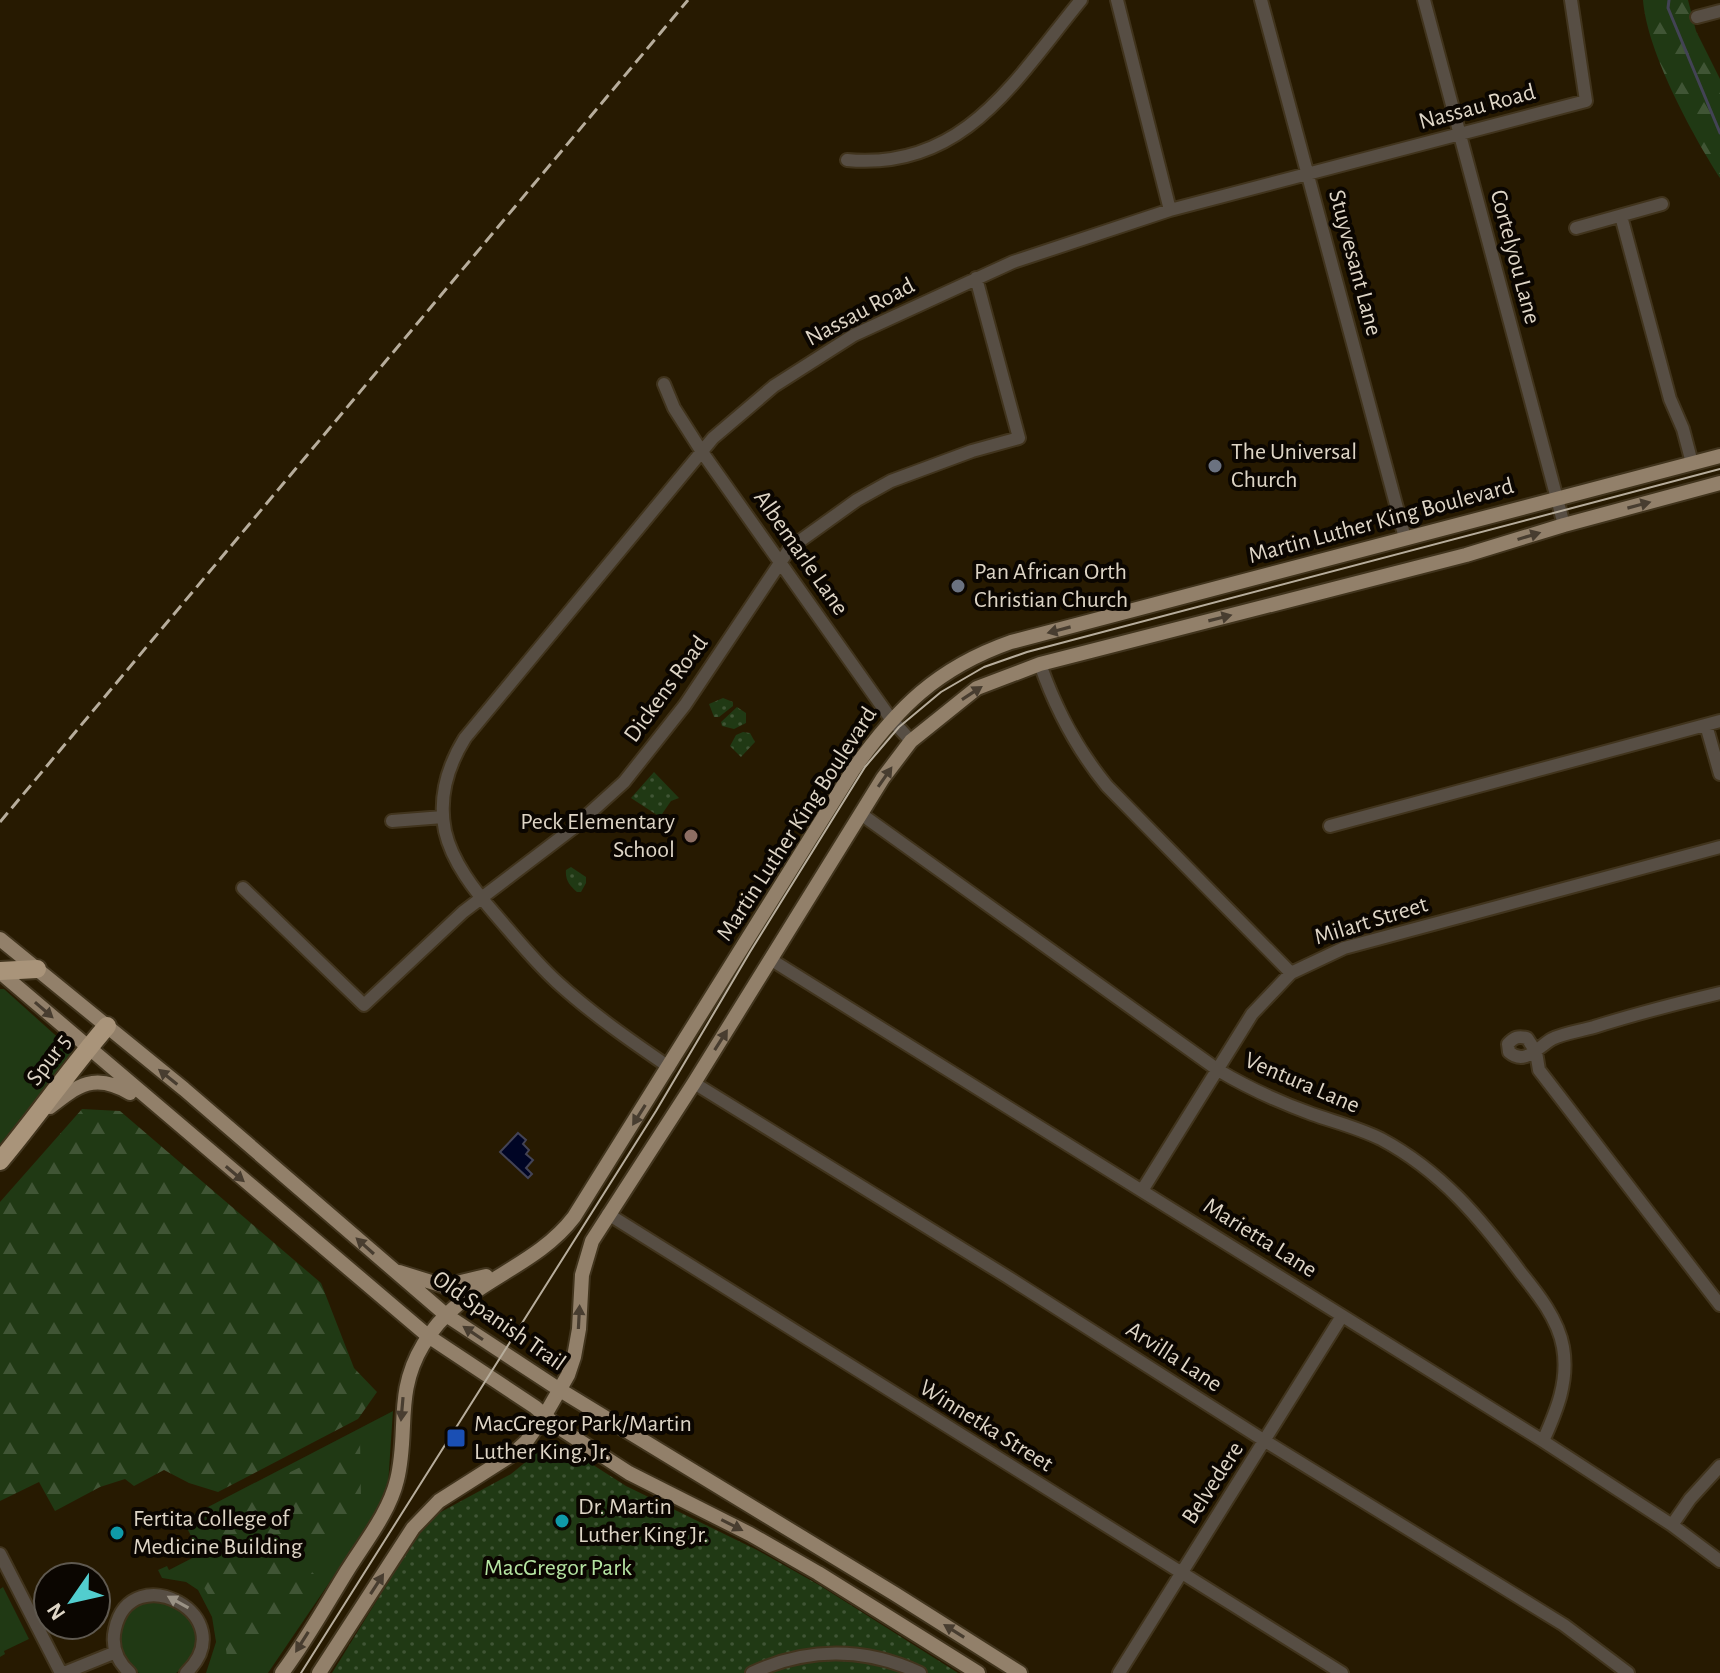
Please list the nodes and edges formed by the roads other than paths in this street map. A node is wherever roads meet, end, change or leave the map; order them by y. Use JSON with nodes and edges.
{"nodes":[{"id":1,"x":1081,"y":0,"type":"edge"},
{"id":2,"x":1117,"y":0,"type":"edge"},
{"id":3,"x":1261,"y":0,"type":"edge"},
{"id":4,"x":1424,"y":0,"type":"edge"},
{"id":5,"x":1571,"y":0,"type":"edge"},
{"id":6,"x":1720,"y":11,"type":"edge"},
{"id":7,"x":1697,"y":17,"type":"dead end"},
{"id":8,"x":1460,"y":135,"type":"junction"},
{"id":9,"x":847,"y":160,"type":"dead end"},
{"id":10,"x":1309,"y":174,"type":"junction"},
{"id":11,"x":1662,"y":204,"type":"dead end"},
{"id":12,"x":1170,"y":210,"type":"junction"},
{"id":13,"x":1621,"y":216,"type":"junction"},
{"id":14,"x":1576,"y":228,"type":"dead end"},
{"id":15,"x":976,"y":278,"type":"junction"},
{"id":16,"x":664,"y":384,"type":"dead end"},
{"id":17,"x":702,"y":452,"type":"junction"},
{"id":18,"x":1720,"y":456,"type":"edge"},
{"id":19,"x":1692,"y":463,"type":"junction"},
{"id":20,"x":1720,"y":483,"type":"edge"},
{"id":21,"x":1557,"y":500,"type":"junction"},
{"id":22,"x":1564,"y":525,"type":"junction"},
{"id":23,"x":1405,"y":538,"type":"junction"},
{"id":24,"x":780,"y":560,"type":"junction"},
{"id":25,"x":1040,"y":664,"type":"junction"},
{"id":26,"x":891,"y":719,"type":"junction"},
{"id":27,"x":1720,"y":721,"type":"edge"},
{"id":28,"x":1706,"y":725,"type":"junction"},
{"id":29,"x":911,"y":741,"type":"junction"},
{"id":30,"x":1720,"y":774,"type":"edge"},
{"id":31,"x":861,"y":814,"type":"junction"},
{"id":32,"x":443,"y":817,"type":"junction"},
{"id":33,"x":392,"y":821,"type":"dead end"},
{"id":34,"x":1330,"y":826,"type":"dead end"},
{"id":35,"x":1720,"y":847,"type":"edge"},
{"id":36,"x":243,"y":888,"type":"dead end"},
{"id":37,"x":481,"y":898,"type":"junction"},
{"id":38,"x":0,"y":939,"type":"edge"},
{"id":39,"x":770,"y":959,"type":"junction"},
{"id":40,"x":37,"y":969,"type":"junction"},
{"id":41,"x":0,"y":971,"type":"edge"},
{"id":42,"x":1291,"y":973,"type":"junction"},
{"id":43,"x":1720,"y":993,"type":"edge"},
{"id":44,"x":107,"y":1026,"type":"junction"},
{"id":45,"x":1508,"y":1044,"type":"dead end"},
{"id":46,"x":88,"y":1048,"type":"junction"},
{"id":47,"x":1536,"y":1052,"type":"junction"},
{"id":48,"x":669,"y":1067,"type":"junction"},
{"id":49,"x":1218,"y":1070,"type":"junction"},
{"id":50,"x":694,"y":1083,"type":"junction"},
{"id":51,"x":34,"y":1120,"type":"junction"},
{"id":52,"x":176,"y":1124,"type":"junction"},
{"id":53,"x":0,"y":1161,"type":"edge"},
{"id":54,"x":1143,"y":1189,"type":"junction"},
{"id":55,"x":608,"y":1214,"type":"junction"},
{"id":56,"x":534,"y":1255,"type":"junction"},
{"id":57,"x":391,"y":1269,"type":"junction"},
{"id":58,"x":1720,"y":1305,"type":"edge"},
{"id":59,"x":446,"y":1315,"type":"junction"},
{"id":60,"x":1342,"y":1316,"type":"junction"},
{"id":61,"x":428,"y":1336,"type":"junction"},
{"id":62,"x":560,"y":1390,"type":"junction"},
{"id":63,"x":545,"y":1415,"type":"junction"},
{"id":64,"x":1265,"y":1441,"type":"junction"},
{"id":65,"x":1543,"y":1441,"type":"junction"},
{"id":66,"x":1720,"y":1466,"type":"edge"},
{"id":67,"x":1672,"y":1525,"type":"junction"},
{"id":68,"x":0,"y":1554,"type":"edge"},
{"id":69,"x":1720,"y":1561,"type":"edge"},
{"id":70,"x":1181,"y":1574,"type":"junction"},
{"id":71,"x":116,"y":1652,"type":"junction"},
{"id":72,"x":190,"y":1671,"type":"edge"},
{"id":73,"x":63,"y":1673,"type":"edge"},
{"id":74,"x":130,"y":1673,"type":"edge"},
{"id":75,"x":282,"y":1673,"type":"edge"},
{"id":76,"x":319,"y":1673,"type":"edge"},
{"id":77,"x":752,"y":1673,"type":"edge"},
{"id":78,"x":920,"y":1673,"type":"edge"},
{"id":79,"x":978,"y":1673,"type":"edge"},
{"id":80,"x":1020,"y":1673,"type":"edge"},
{"id":81,"x":1119,"y":1673,"type":"edge"},
{"id":82,"x":1342,"y":1673,"type":"edge"},
{"id":83,"x":1628,"y":1673,"type":"edge"}],
"edges":[{"from":1,"to":9,"type":"street"},
{"from":2,"to":12,"type":"street"},
{"from":3,"to":10,"type":"street","name":"Stuyvesant Lane"},
{"from":4,"to":8,"type":"street","name":"Cortelyou Lane"},
{"from":5,"to":8,"type":"street","name":"Nassau Road"},
{"from":6,"to":7,"type":"street"},
{"from":8,"to":10,"type":"street","name":"Nassau Road"},
{"from":8,"to":21,"type":"street","name":"Cortelyou Lane"},
{"from":10,"to":12,"type":"street","name":"Nassau Road"},
{"from":10,"to":23,"type":"street","name":"Stuyvesant Lane"},
{"from":11,"to":13,"type":"street"},
{"from":12,"to":15,"type":"street","name":"Nassau Road"},
{"from":13,"to":14,"type":"street"},
{"from":13,"to":19,"type":"street"},
{"from":15,"to":17,"type":"street","name":"Nassau Road"},
{"from":15,"to":24,"type":"street","name":"Dickens Road"},
{"from":16,"to":17,"type":"street","name":"Albemarle Lane"},
{"from":17,"to":24,"type":"street","name":"Albemarle Lane"},
{"from":17,"to":32,"type":"street","name":"Nassau Road"},
{"from":18,"to":19,"type":"main road","name":"Martin Luther King Boulevard"},
{"from":19,"to":21,"type":"main road","name":"Martin Luther King Boulevard"},
{"from":22,"to":20,"type":"main road","name":"Martin Luther King Boulevard","one_way":true},
{"from":21,"to":22,"type":"street","name":"Cortelyou Lane"},
{"from":21,"to":23,"type":"main road","name":"Martin Luther King Boulevard"},
{"from":25,"to":22,"type":"main road","name":"Martin Luther King Boulevard","one_way":true},
{"from":23,"to":26,"type":"main road","name":"Martin Luther King Boulevard","one_way":true},
{"from":24,"to":26,"type":"street","name":"Albemarle Lane"},
{"from":24,"to":37,"type":"street","name":"Dickens Road"},
{"from":29,"to":25,"type":"main road","name":"Martin Luther King Boulevard","one_way":true},
{"from":25,"to":42,"type":"street"},
{"from":26,"to":29,"type":"street","name":"Albemarle Lane"},
{"from":26,"to":48,"type":"main road","name":"Martin Luther King Boulevard"},
{"from":27,"to":28,"type":"street"},
{"from":28,"to":30,"type":"street"},
{"from":28,"to":34,"type":"street"},
{"from":31,"to":29,"type":"main road","name":"Martin Luther King Boulevard","one_way":true},
{"from":31,"to":39,"type":"main road","name":"Martin Luther King Boulevard"},
{"from":31,"to":49,"type":"street","name":"Ventura Lane"},
{"from":32,"to":33,"type":"street"},
{"from":32,"to":37,"type":"street","name":"Nassau Road"},
{"from":35,"to":42,"type":"street","name":"Milart Street"},
{"from":36,"to":37,"type":"street","name":"Dickens Road"},
{"from":37,"to":48,"type":"street"},
{"from":38,"to":40,"type":"main road","name":"Old Spanish Trail"},
{"from":50,"to":39,"type":"main road","name":"Martin Luther King Boulevard","one_way":true},
{"from":39,"to":54,"type":"street","name":"Marietta Lane"},
{"from":40,"to":41,"type":"highway"},
{"from":40,"to":44,"type":"main road","name":"Old Spanish Trail"},
{"from":41,"to":46,"type":"main road","name":"Old Spanish Trail","one_way":true},
{"from":42,"to":49,"type":"street","name":"Milart Street"},
{"from":43,"to":47,"type":"street"},
{"from":44,"to":46,"type":"highway","name":"Spur 5","number":"Spur 5"},
{"from":57,"to":44,"type":"main road","name":"Old Spanish Trail","one_way":true},
{"from":45,"to":47,"type":"street"},
{"from":46,"to":51,"type":"highway","name":"Spur 5","number":"Spur 5"},
{"from":46,"to":52,"type":"main road","name":"Old Spanish Trail"},
{"from":47,"to":58,"type":"street"},
{"from":48,"to":56,"type":"main road","name":"Martin Luther King Boulevard","one_way":true},
{"from":49,"to":54,"type":"street","name":"Milart Street"},
{"from":49,"to":65,"type":"street","name":"Ventura Lane"},
{"from":50,"to":55,"type":"main road","name":"Martin Luther King Boulevard"},
{"from":50,"to":64,"type":"street","name":"Arvilla Lane"},
{"from":51,"to":52,"type":"main road"},
{"from":51,"to":53,"type":"highway","name":"Spur 5","number":"Spur 5"},
{"from":52,"to":61,"type":"main road","name":"Old Spanish Trail","one_way":true},
{"from":54,"to":60,"type":"street","name":"Marietta Lane"},
{"from":62,"to":55,"type":"main road","name":"Martin Luther King Boulevard","one_way":true},
{"from":55,"to":70,"type":"street","name":"Winnetka Street"},
{"from":56,"to":57,"type":"main road"},
{"from":56,"to":59,"type":"main road","name":"Martin Luther King Boulevard"},
{"from":57,"to":59,"type":"main road","name":"Old Spanish Trail"},
{"from":59,"to":61,"type":"main road","name":"Martin Luther King Boulevard"},
{"from":62,"to":59,"type":"main road","name":"Old Spanish Trail","one_way":true},
{"from":60,"to":64,"type":"street","name":"Belvedere"},
{"from":60,"to":65,"type":"street","name":"Marietta Lane"},
{"from":61,"to":63,"type":"main road","name":"Old Spanish Trail"},
{"from":61,"to":75,"type":"main road","name":"Martin Luther King Boulevard","one_way":true},
{"from":62,"to":63,"type":"main road","name":"Martin Luther King Boulevard"},
{"from":80,"to":62,"type":"main road","name":"Old Spanish Trail","one_way":true},
{"from":76,"to":63,"type":"main road","name":"Martin Luther King Boulevard","one_way":true},
{"from":63,"to":79,"type":"main road","name":"Old Spanish Trail","one_way":true},
{"from":64,"to":70,"type":"street","name":"Belvedere"},
{"from":64,"to":83,"type":"street","name":"Arvilla Lane"},
{"from":65,"to":67,"type":"street","name":"Marietta Lane"},
{"from":66,"to":67,"type":"street"},
{"from":67,"to":69,"type":"street","name":"Marietta Lane"},
{"from":68,"to":73,"type":"street"},
{"from":70,"to":81,"type":"street","name":"Belvedere"},
{"from":70,"to":82,"type":"street","name":"Winnetka Street"},
{"from":72,"to":71,"type":"street","one_way":true},
{"from":71,"to":73,"type":"street"},
{"from":71,"to":74,"type":"street"},
{"from":77,"to":78,"type":"street"}]}
